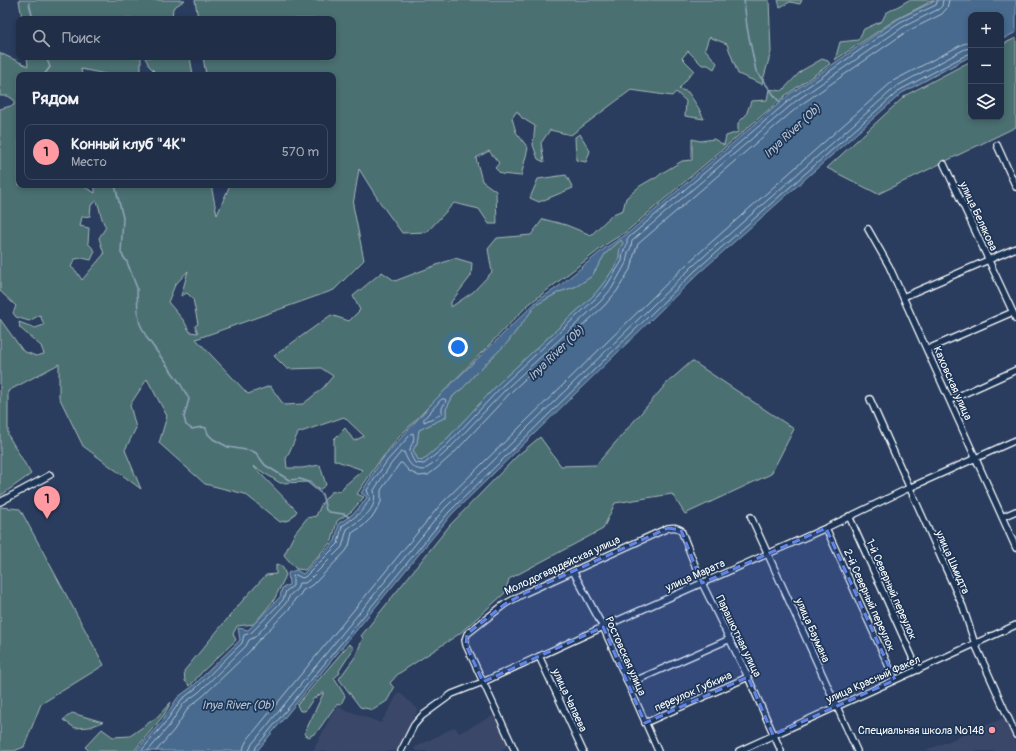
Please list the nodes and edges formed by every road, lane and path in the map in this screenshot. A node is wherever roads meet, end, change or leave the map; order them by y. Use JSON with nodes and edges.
{"nodes":[{"id":1,"x":997,"y":145,"type":"dead end"},
{"id":2,"x":944,"y":164,"type":"dead end"},
{"id":3,"x":1016,"y":187,"type":"edge"},
{"id":4,"x":868,"y":229,"type":"dead end"},
{"id":5,"x":1016,"y":248,"type":"edge"},
{"id":6,"x":988,"y":259,"type":"junction"},
{"id":7,"x":904,"y":298,"type":"junction"},
{"id":8,"x":1013,"y":312,"type":"junction"},
{"id":9,"x":1016,"y":319,"type":"edge"},
{"id":10,"x":928,"y":349,"type":"junction"},
{"id":11,"x":1016,"y":370,"type":"edge"},
{"id":12,"x":870,"y":399,"type":"dead end"},
{"id":13,"x":950,"y":400,"type":"junction"},
{"id":14,"x":1016,"y":440,"type":"edge"},
{"id":15,"x":975,"y":458,"type":"junction"},
{"id":16,"x":50,"y":475,"type":"dead end"},
{"id":17,"x":909,"y":488,"type":"junction"},
{"id":18,"x":0,"y":502,"type":"edge"},
{"id":19,"x":1016,"y":510,"type":"edge"},
{"id":20,"x":849,"y":516,"type":"junction"},
{"id":21,"x":751,"y":517,"type":"dead end"},
{"id":22,"x":1002,"y":517,"type":"junction"},
{"id":23,"x":826,"y":528,"type":"junction"},
{"id":24,"x":681,"y":530,"type":"joint"},
{"id":25,"x":1016,"y":548,"type":"edge"},
{"id":26,"x":768,"y":554,"type":"junction"},
{"id":27,"x":574,"y":571,"type":"junction"},
{"id":28,"x":702,"y":583,"type":"junction"},
{"id":29,"x":1016,"y":625,"type":"edge"},
{"id":30,"x":603,"y":627,"type":"junction"},
{"id":31,"x":730,"y":640,"type":"junction"},
{"id":32,"x":975,"y":644,"type":"junction"},
{"id":33,"x":539,"y":656,"type":"junction"},
{"id":34,"x":918,"y":670,"type":"junction"},
{"id":35,"x":748,"y":677,"type":"junction"},
{"id":36,"x":895,"y":680,"type":"junction"},
{"id":37,"x":483,"y":682,"type":"junction"},
{"id":38,"x":628,"y":684,"type":"junction"},
{"id":39,"x":837,"y":706,"type":"junction"},
{"id":40,"x":645,"y":723,"type":"junction"},
{"id":41,"x":773,"y":735,"type":"junction"},
{"id":42,"x":1016,"y":735,"type":"edge"},
{"id":43,"x":401,"y":751,"type":"edge"},
{"id":44,"x":515,"y":751,"type":"edge"},
{"id":45,"x":582,"y":751,"type":"edge"},
{"id":46,"x":658,"y":751,"type":"edge"},
{"id":47,"x":739,"y":751,"type":"edge"},
{"id":48,"x":781,"y":751,"type":"edge"},
{"id":49,"x":857,"y":751,"type":"edge"}],
"edges":[{"from":1,"to":3,"type":"street"},
{"from":2,"to":6,"type":"street","name":"улица Белякова"},
{"from":4,"to":7,"type":"street","name":"Каховская улица"},
{"from":5,"to":6,"type":"street"},
{"from":6,"to":7,"type":"street"},
{"from":6,"to":8,"type":"street","name":"улица Белякова"},
{"from":7,"to":10,"type":"street","name":"Каховская улица"},
{"from":8,"to":9,"type":"street","name":"улица Белякова"},
{"from":8,"to":10,"type":"street"},
{"from":10,"to":13,"type":"street","name":"Каховская улица"},
{"from":11,"to":13,"type":"street"},
{"from":12,"to":17,"type":"street","name":"улица Шмидта"},
{"from":13,"to":15,"type":"street","name":"Каховская улица"},
{"from":14,"to":15,"type":"street","name":"улица Марата"},
{"from":15,"to":17,"type":"street","name":"улица Марата"},
{"from":15,"to":22,"type":"street","name":"Каховская улица"},
{"from":16,"to":18,"type":"street"},
{"from":17,"to":20,"type":"street","name":"улица Марата"},
{"from":17,"to":32,"type":"street","name":"улица Шмидта"},
{"from":19,"to":22,"type":"street"},
{"from":20,"to":23,"type":"street","name":"улица Марата"},
{"from":20,"to":34,"type":"street","name":"1-й Северный переулок"},
{"from":21,"to":26,"type":"street","name":"улица Баумана"},
{"from":22,"to":25,"type":"street","name":"Каховская улица"},
{"from":23,"to":26,"type":"street","name":"улица Марата"},
{"from":23,"to":36,"type":"street","name":"2-й Северный переулок"},
{"from":24,"to":27,"type":"street","name":"Молодогвардейская улица"},
{"from":24,"to":28,"type":"street","name":"Парашютная улица"},
{"from":26,"to":28,"type":"street","name":"улица Марата"},
{"from":26,"to":39,"type":"street","name":"улица Баумана"},
{"from":27,"to":30,"type":"street","name":"Ростовская улица"},
{"from":27,"to":37,"type":"street","name":"Молодогвардейская улица"},
{"from":28,"to":30,"type":"street","name":"улица Марата"},
{"from":28,"to":31,"type":"street","name":"Парашютная улица"},
{"from":29,"to":32,"type":"street","name":"улица Красный Факел"},
{"from":30,"to":33,"type":"street","name":"улица Марата"},
{"from":30,"to":38,"type":"street","name":"Ростовская улица"},
{"from":31,"to":35,"type":"street","name":"Парашютная улица"},
{"from":31,"to":38,"type":"street"},
{"from":32,"to":34,"type":"street","name":"улица Красный Факел"},
{"from":32,"to":42,"type":"street","name":"улица Шмидта"},
{"from":33,"to":37,"type":"street","name":"улица Марата"},
{"from":33,"to":45,"type":"street","name":"улица Чапаева"},
{"from":34,"to":36,"type":"street","name":"улица Красный Факел"},
{"from":35,"to":40,"type":"street","name":"переулок Губкина"},
{"from":35,"to":41,"type":"street","name":"Парашютная улица"},
{"from":36,"to":39,"type":"street","name":"улица Красный Факел"},
{"from":37,"to":43,"type":"street","name":"улица Марата"},
{"from":37,"to":44,"type":"street","name":"Молодогвардейская улица"},
{"from":38,"to":40,"type":"street","name":"Ростовская улица"},
{"from":39,"to":41,"type":"street","name":"улица Красный Факел"},
{"from":39,"to":49,"type":"street","name":"улица Баумана"},
{"from":40,"to":46,"type":"street","name":"Ростовская улица"},
{"from":41,"to":47,"type":"street","name":"улица Красный Факел"},
{"from":41,"to":48,"type":"street","name":"Парашютная улица"}]}
